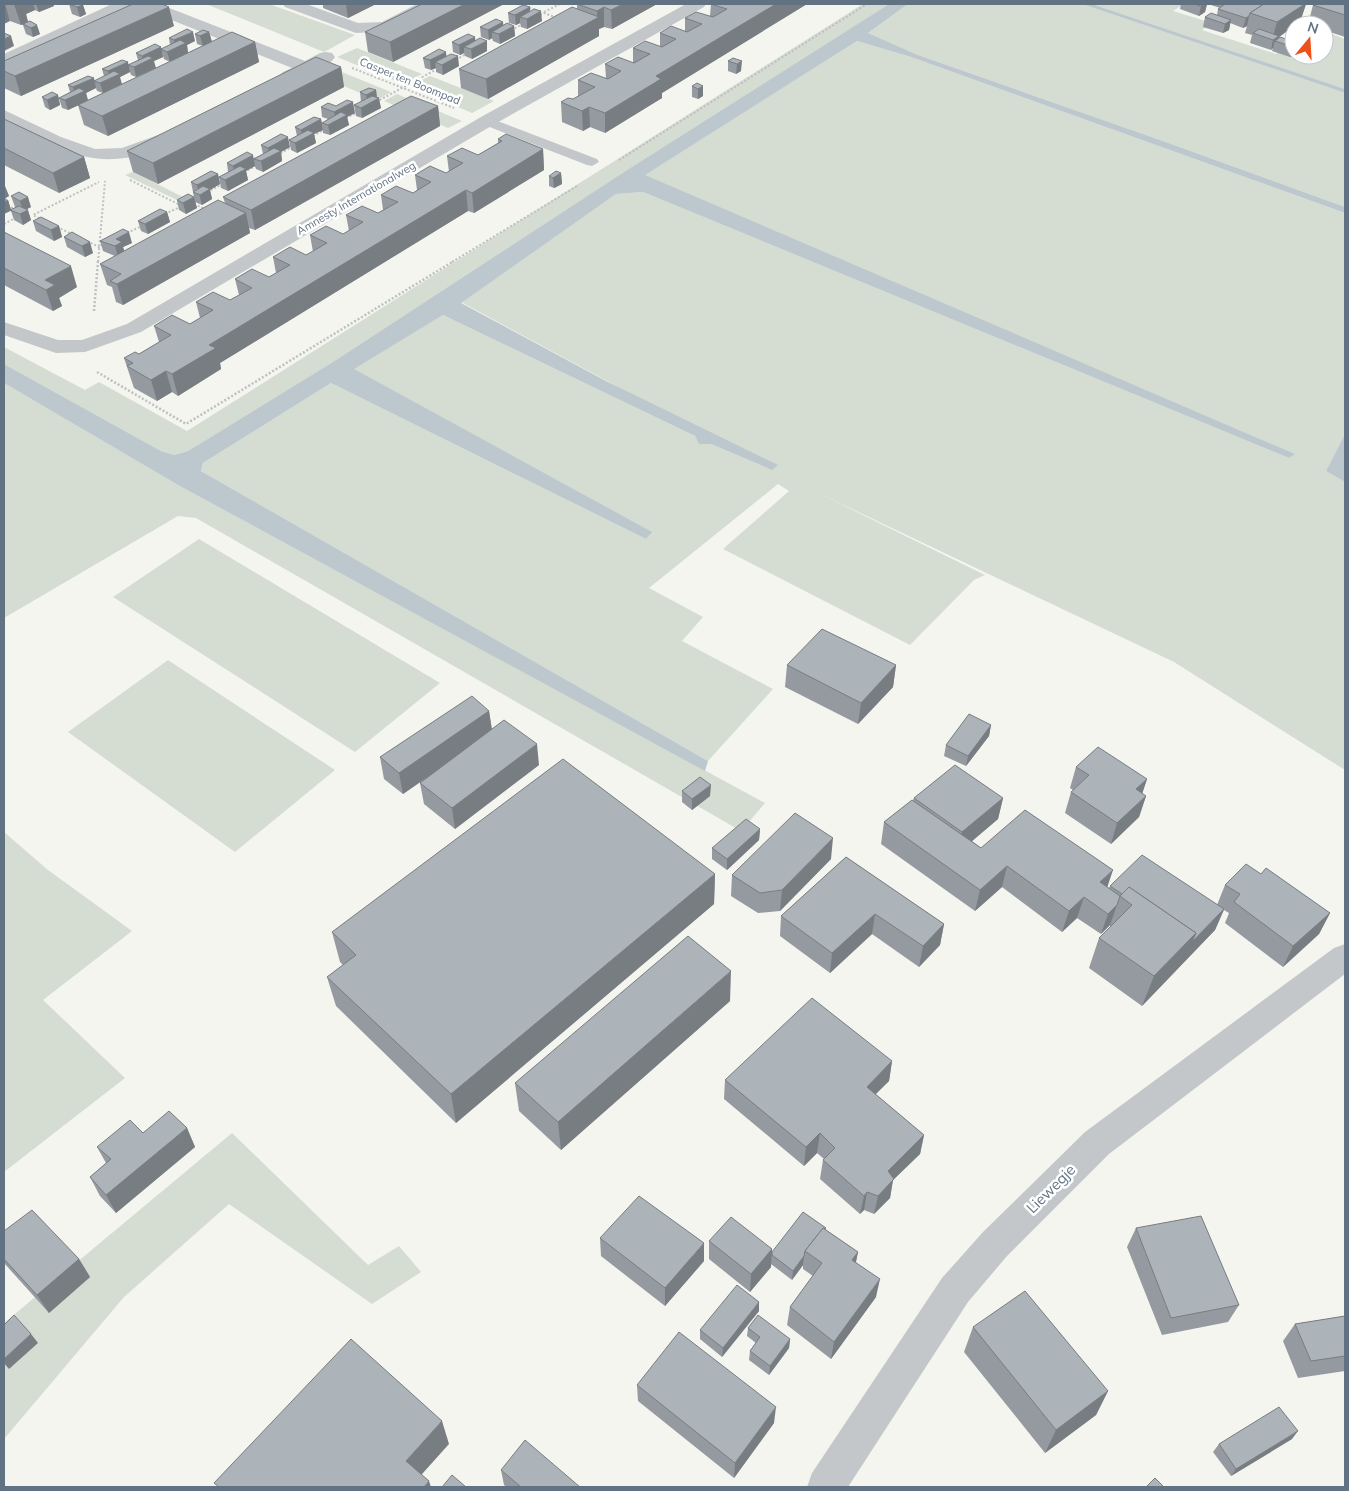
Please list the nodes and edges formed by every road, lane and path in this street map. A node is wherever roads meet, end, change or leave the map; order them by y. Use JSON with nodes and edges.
{"nodes":[{"id":1,"x":125,"y":4,"type":"edge"},
{"id":2,"x":144,"y":4,"type":"edge"},
{"id":3,"x":291,"y":4,"type":"edge"},
{"id":4,"x":429,"y":4,"type":"edge"},
{"id":5,"x":518,"y":4,"type":"edge"},
{"id":6,"x":560,"y":4,"type":"edge"},
{"id":7,"x":698,"y":4,"type":"edge"},
{"id":8,"x":867,"y":4,"type":"edge"},
{"id":9,"x":544,"y":13,"type":"junction"},
{"id":10,"x":535,"y":18,"type":"edge"},
{"id":11,"x":562,"y":20,"type":"edge"},
{"id":12,"x":526,"y":22,"type":"edge"},
{"id":13,"x":508,"y":32,"type":"edge"},
{"id":14,"x":473,"y":50,"type":"edge"},
{"id":15,"x":326,"y":57,"type":"joint"},
{"id":16,"x":4,"y":60,"type":"edge"},
{"id":17,"x":456,"y":60,"type":"edge"},
{"id":18,"x":447,"y":64,"type":"edge"},
{"id":19,"x":306,"y":67,"type":"junction"},
{"id":20,"x":271,"y":85,"type":"edge"},
{"id":21,"x":403,"y":88,"type":"junction"},
{"id":22,"x":369,"y":106,"type":"edge"},
{"id":23,"x":360,"y":110,"type":"edge"},
{"id":24,"x":4,"y":115,"type":"edge"},
{"id":25,"x":344,"y":120,"type":"edge"},
{"id":26,"x":487,"y":121,"type":"junction"},
{"id":27,"x":326,"y":128,"type":"edge"},
{"id":28,"x":175,"y":133,"type":"edge"},
{"id":29,"x":309,"y":138,"type":"edge"},
{"id":30,"x":301,"y":142,"type":"edge"},
{"id":31,"x":108,"y":155,"type":"junction"},
{"id":32,"x":275,"y":156,"type":"edge"},
{"id":33,"x":592,"y":162,"type":"dead end"},
{"id":34,"x":616,"y":162,"type":"dead end"},
{"id":35,"x":258,"y":165,"type":"edge"},
{"id":36,"x":241,"y":174,"type":"edge"},
{"id":37,"x":224,"y":183,"type":"edge"},
{"id":38,"x":582,"y":183,"type":"dead end"},
{"id":39,"x":207,"y":192,"type":"edge"},
{"id":40,"x":190,"y":201,"type":"edge"},
{"id":41,"x":4,"y":203,"type":"edge"},
{"id":42,"x":18,"y":210,"type":"edge"},
{"id":43,"x":207,"y":210,"type":"edge"},
{"id":44,"x":34,"y":215,"type":"junction"},
{"id":45,"x":157,"y":218,"type":"edge"},
{"id":46,"x":149,"y":222,"type":"edge"},
{"id":47,"x":4,"y":224,"type":"edge"},
{"id":48,"x":75,"y":235,"type":"edge"},
{"id":49,"x":124,"y":235,"type":"edge"},
{"id":50,"x":83,"y":239,"type":"edge"},
{"id":51,"x":108,"y":243,"type":"edge"},
{"id":52,"x":100,"y":247,"type":"junction"},
{"id":53,"x":4,"y":328,"type":"edge"},
{"id":54,"x":91,"y":344,"type":"junction"},
{"id":55,"x":56,"y":347,"type":"junction"},
{"id":56,"x":1345,"y":957,"type":"edge"},
{"id":57,"x":826,"y":1487,"type":"edge"}],
"edges":[{"from":1,"to":16,"type":"street"},
{"from":2,"to":19,"type":"street"},
{"from":3,"to":4,"type":"street"},
{"from":5,"to":9,"type":"path"},
{"from":6,"to":9,"type":"path"},
{"from":7,"to":26,"type":"street","name":"Amnesty Internationalweg"},
{"from":8,"to":34,"type":"path"},
{"from":9,"to":10,"type":"path"},
{"from":9,"to":11,"type":"path"},
{"from":12,"to":13,"type":"path"},
{"from":14,"to":17,"type":"path"},
{"from":15,"to":19,"type":"street"},
{"from":15,"to":21,"type":"path","name":"Casper ten Boompad"},
{"from":18,"to":21,"type":"path"},
{"from":19,"to":20,"type":"street"},
{"from":21,"to":22,"type":"path"},
{"from":21,"to":26,"type":"path","name":"Casper ten Boompad"},
{"from":23,"to":25,"type":"path"},
{"from":24,"to":31,"type":"street"},
{"from":26,"to":33,"type":"lane"},
{"from":26,"to":54,"type":"street","name":"Amnesty Internationalweg"},
{"from":27,"to":29,"type":"path"},
{"from":28,"to":31,"type":"street"},
{"from":30,"to":32,"type":"path"},
{"from":31,"to":45,"type":"path"},
{"from":35,"to":36,"type":"path"},
{"from":37,"to":39,"type":"path"},
{"from":38,"to":55,"type":"path"},
{"from":40,"to":43,"type":"path"},
{"from":41,"to":42,"type":"path"},
{"from":44,"to":47,"type":"path"},
{"from":44,"to":48,"type":"path"},
{"from":44,"to":52,"type":"path"},
{"from":46,"to":49,"type":"path"},
{"from":50,"to":52,"type":"path"},
{"from":51,"to":52,"type":"path"},
{"from":52,"to":54,"type":"path"},
{"from":53,"to":55,"type":"street","name":"Amnesty Internationalweg"},
{"from":54,"to":55,"type":"street","name":"Amnesty Internationalweg"},
{"from":56,"to":57,"type":"street","name":"Liewegje"}]}
